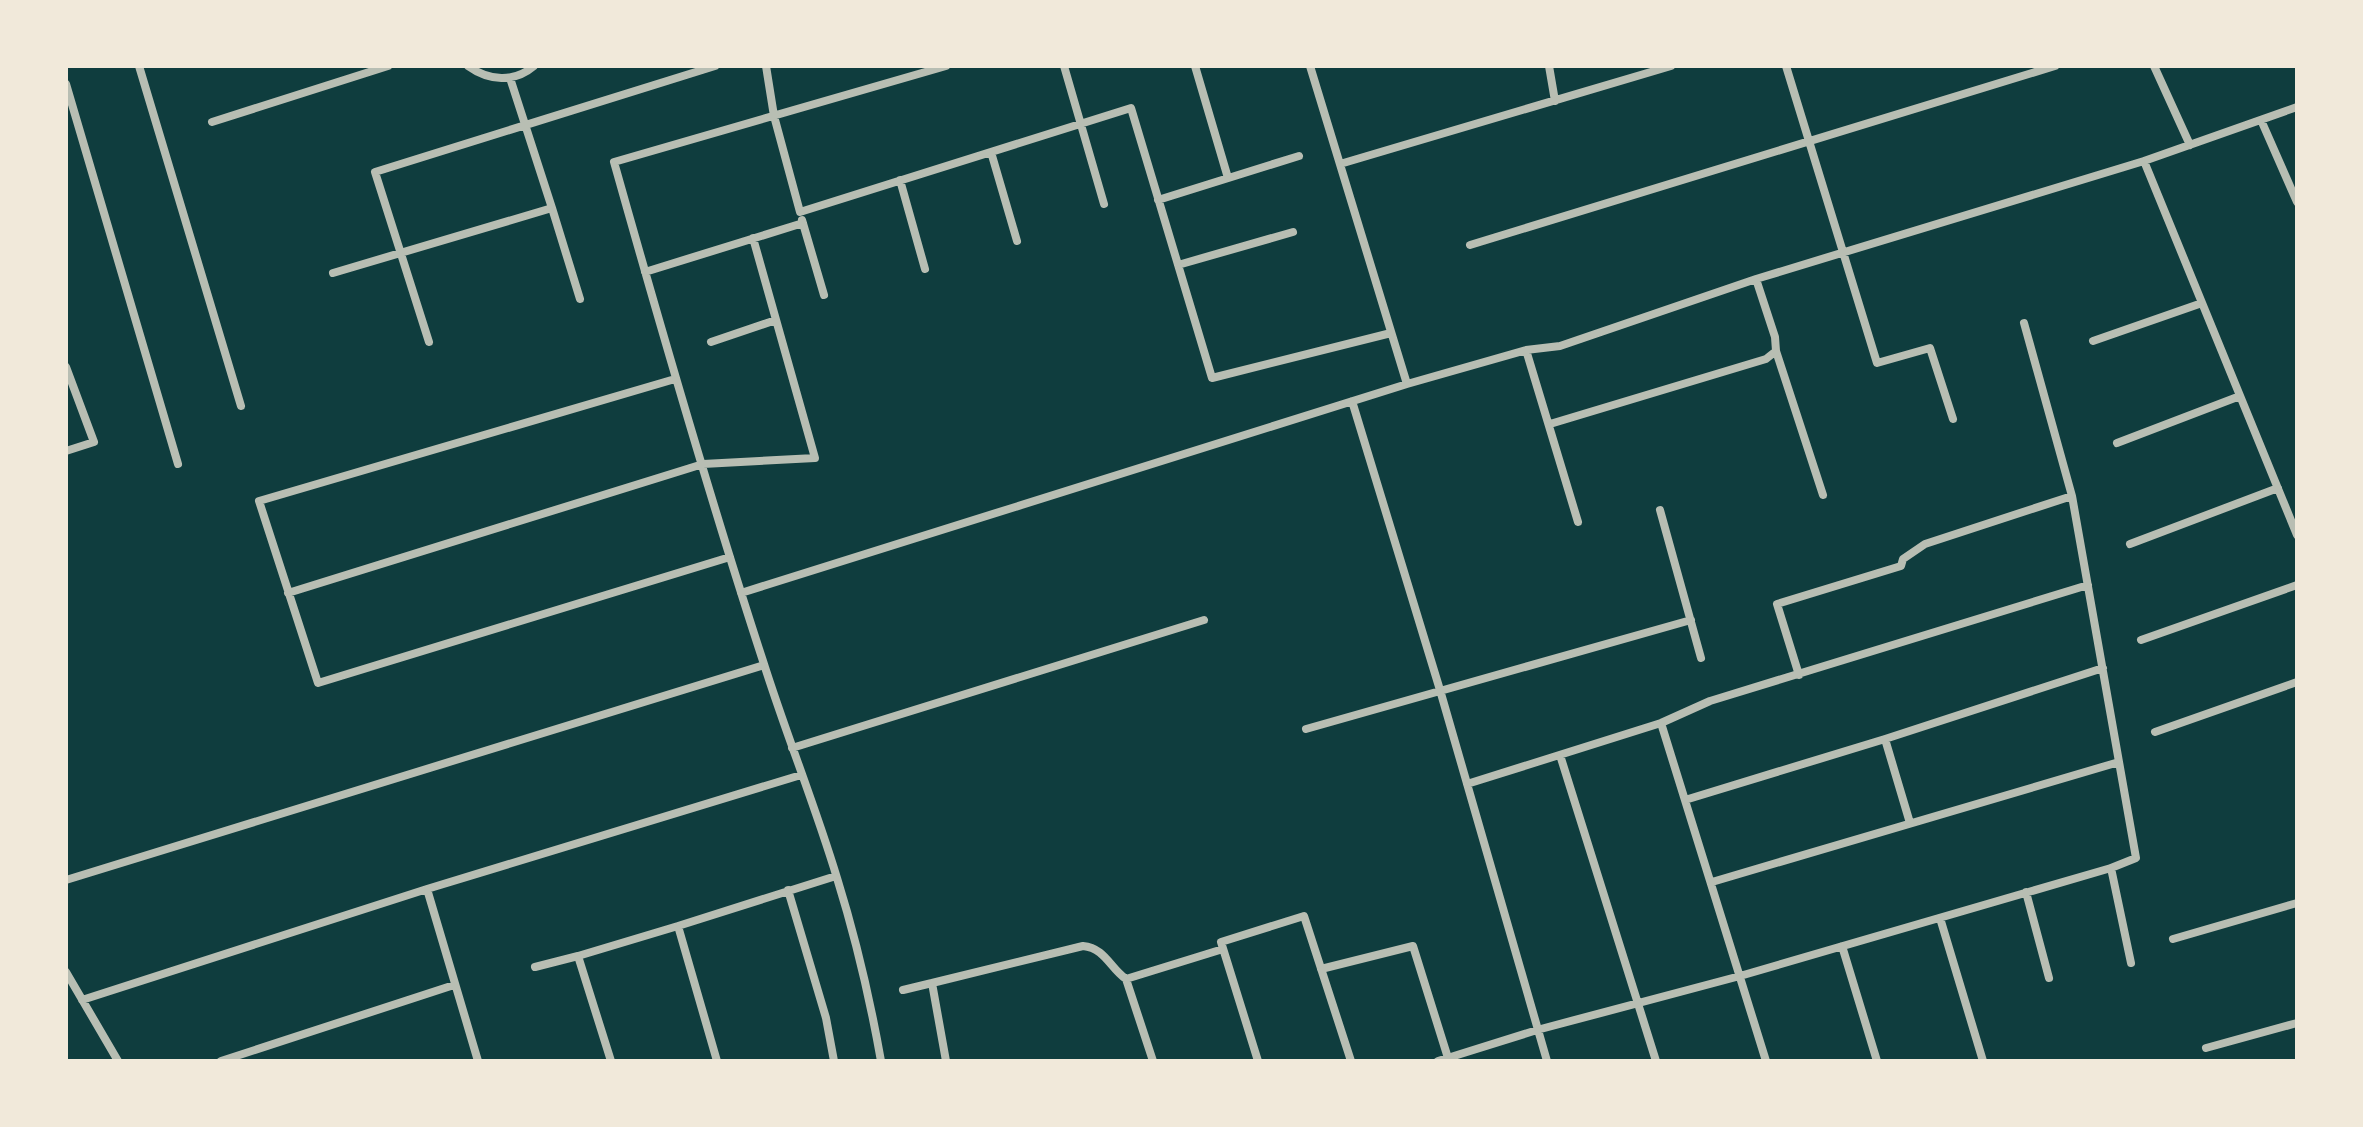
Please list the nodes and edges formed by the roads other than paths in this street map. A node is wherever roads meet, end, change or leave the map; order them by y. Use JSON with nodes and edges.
{"nodes":[{"id":1,"x":139,"y":66,"type":"edge"},
{"id":2,"x":388,"y":66,"type":"edge"},
{"id":3,"x":468,"y":66,"type":"edge"},
{"id":4,"x":534,"y":66,"type":"edge"},
{"id":5,"x":715,"y":66,"type":"edge"},
{"id":6,"x":766,"y":66,"type":"edge"},
{"id":7,"x":946,"y":66,"type":"edge"},
{"id":8,"x":1064,"y":66,"type":"edge"},
{"id":9,"x":1195,"y":66,"type":"edge"},
{"id":10,"x":1310,"y":66,"type":"edge"},
{"id":11,"x":1549,"y":66,"type":"edge"},
{"id":12,"x":1671,"y":66,"type":"edge"},
{"id":13,"x":1786,"y":66,"type":"edge"},
{"id":14,"x":2055,"y":66,"type":"edge"},
{"id":15,"x":2154,"y":66,"type":"edge"},
{"id":16,"x":510,"y":78,"type":"junction"},
{"id":17,"x":66,"y":84,"type":"edge"},
{"id":18,"x":1555,"y":101,"type":"junction"},
{"id":19,"x":2297,"y":107,"type":"edge"},
{"id":20,"x":774,"y":116,"type":"junction"},
{"id":21,"x":2261,"y":120,"type":"junction"},
{"id":22,"x":212,"y":122,"type":"dead end"},
{"id":23,"x":1081,"y":123,"type":"junction"},
{"id":24,"x":525,"y":124,"type":"junction"},
{"id":25,"x":1809,"y":141,"type":"junction"},
{"id":26,"x":2190,"y":145,"type":"junction"},
{"id":27,"x":991,"y":152,"type":"junction"},
{"id":28,"x":1299,"y":156,"type":"dead end"},
{"id":29,"x":2144,"y":161,"type":"junction"},
{"id":30,"x":1340,"y":164,"type":"junction"},
{"id":31,"x":1228,"y":178,"type":"junction"},
{"id":32,"x":900,"y":180,"type":"junction"},
{"id":33,"x":1158,"y":200,"type":"junction"},
{"id":34,"x":2297,"y":202,"type":"edge"},
{"id":35,"x":1104,"y":204,"type":"dead end"},
{"id":36,"x":552,"y":208,"type":"junction"},
{"id":37,"x":800,"y":212,"type":"junction"},
{"id":38,"x":803,"y":223,"type":"junction"},
{"id":39,"x":1293,"y":232,"type":"dead end"},
{"id":40,"x":753,"y":238,"type":"junction"},
{"id":41,"x":1017,"y":241,"type":"dead end"},
{"id":42,"x":1470,"y":245,"type":"dead end"},
{"id":43,"x":1843,"y":252,"type":"junction"},
{"id":44,"x":401,"y":253,"type":"junction"},
{"id":45,"x":1178,"y":265,"type":"junction"},
{"id":46,"x":925,"y":269,"type":"dead end"},
{"id":47,"x":645,"y":272,"type":"junction"},
{"id":48,"x":333,"y":273,"type":"dead end"},
{"id":49,"x":1756,"y":279,"type":"junction"},
{"id":50,"x":824,"y":295,"type":"dead end"},
{"id":51,"x":580,"y":299,"type":"dead end"},
{"id":52,"x":2202,"y":303,"type":"junction"},
{"id":53,"x":776,"y":320,"type":"junction"},
{"id":54,"x":2024,"y":323,"type":"dead end"},
{"id":55,"x":1391,"y":333,"type":"junction"},
{"id":56,"x":2093,"y":341,"type":"dead end"},
{"id":57,"x":429,"y":342,"type":"dead end"},
{"id":58,"x":711,"y":342,"type":"dead end"},
{"id":59,"x":1526,"y":350,"type":"junction"},
{"id":60,"x":1776,"y":351,"type":"junction"},
{"id":61,"x":66,"y":367,"type":"edge"},
{"id":62,"x":675,"y":379,"type":"junction"},
{"id":63,"x":1407,"y":384,"type":"junction"},
{"id":64,"x":2240,"y":396,"type":"junction"},
{"id":65,"x":1352,"y":401,"type":"junction"},
{"id":66,"x":241,"y":406,"type":"dead end"},
{"id":67,"x":1953,"y":419,"type":"dead end"},
{"id":68,"x":1550,"y":424,"type":"junction"},
{"id":69,"x":2117,"y":443,"type":"dead end"},
{"id":70,"x":66,"y":451,"type":"edge"},
{"id":71,"x":178,"y":464,"type":"dead end"},
{"id":72,"x":703,"y":464,"type":"junction"},
{"id":73,"x":2278,"y":488,"type":"junction"},
{"id":74,"x":1823,"y":495,"type":"dead end"},
{"id":75,"x":2072,"y":496,"type":"junction"},
{"id":76,"x":1660,"y":510,"type":"dead end"},
{"id":77,"x":1578,"y":522,"type":"dead end"},
{"id":78,"x":2297,"y":535,"type":"edge"},
{"id":79,"x":2130,"y":544,"type":"dead end"},
{"id":80,"x":730,"y":557,"type":"junction"},
{"id":81,"x":2088,"y":585,"type":"junction"},
{"id":82,"x":2297,"y":585,"type":"edge"},
{"id":83,"x":288,"y":593,"type":"junction"},
{"id":84,"x":741,"y":593,"type":"junction"},
{"id":85,"x":1204,"y":620,"type":"dead end"},
{"id":86,"x":1691,"y":620,"type":"junction"},
{"id":87,"x":2141,"y":640,"type":"dead end"},
{"id":88,"x":1701,"y":658,"type":"dead end"},
{"id":89,"x":764,"y":665,"type":"junction"},
{"id":90,"x":2103,"y":668,"type":"junction"},
{"id":91,"x":1799,"y":675,"type":"junction"},
{"id":92,"x":2297,"y":682,"type":"edge"},
{"id":93,"x":1440,"y":690,"type":"junction"},
{"id":94,"x":1661,"y":723,"type":"junction"},
{"id":95,"x":1306,"y":729,"type":"dead end"},
{"id":96,"x":2155,"y":732,"type":"dead end"},
{"id":97,"x":1885,"y":739,"type":"junction"},
{"id":98,"x":792,"y":748,"type":"junction"},
{"id":99,"x":1560,"y":755,"type":"junction"},
{"id":100,"x":2119,"y":762,"type":"junction"},
{"id":101,"x":801,"y":775,"type":"junction"},
{"id":102,"x":1467,"y":784,"type":"junction"},
{"id":103,"x":1685,"y":800,"type":"junction"},
{"id":104,"x":1910,"y":823,"type":"junction"},
{"id":105,"x":2111,"y":868,"type":"junction"},
{"id":106,"x":836,"y":876,"type":"junction"},
{"id":107,"x":66,"y":880,"type":"edge"},
{"id":108,"x":1712,"y":882,"type":"junction"},
{"id":109,"x":427,"y":889,"type":"junction"},
{"id":110,"x":788,"y":890,"type":"junction"},
{"id":111,"x":2026,"y":892,"type":"junction"},
{"id":112,"x":2297,"y":903,"type":"edge"},
{"id":113,"x":1940,"y":918,"type":"junction"},
{"id":114,"x":678,"y":926,"type":"junction"},
{"id":115,"x":2173,"y":939,"type":"dead end"},
{"id":116,"x":1842,"y":946,"type":"junction"},
{"id":117,"x":1223,"y":949,"type":"junction"},
{"id":118,"x":578,"y":956,"type":"junction"},
{"id":119,"x":2131,"y":963,"type":"dead end"},
{"id":120,"x":535,"y":967,"type":"dead end"},
{"id":121,"x":1321,"y":969,"type":"junction"},
{"id":122,"x":66,"y":972,"type":"edge"},
{"id":123,"x":1740,"y":976,"type":"junction"},
{"id":124,"x":2049,"y":978,"type":"dead end"},
{"id":125,"x":1126,"y":979,"type":"junction"},
{"id":126,"x":932,"y":983,"type":"junction"},
{"id":127,"x":454,"y":985,"type":"junction"},
{"id":128,"x":903,"y":990,"type":"dead end"},
{"id":129,"x":82,"y":1000,"type":"junction"},
{"id":130,"x":1638,"y":1003,"type":"junction"},
{"id":131,"x":2297,"y":1023,"type":"edge"},
{"id":132,"x":1537,"y":1030,"type":"junction"},
{"id":133,"x":2206,"y":1048,"type":"dead end"},
{"id":134,"x":1448,"y":1058,"type":"junction"},
{"id":135,"x":118,"y":1061,"type":"edge"},
{"id":136,"x":221,"y":1061,"type":"edge"},
{"id":137,"x":478,"y":1061,"type":"edge"},
{"id":138,"x":611,"y":1061,"type":"edge"},
{"id":139,"x":717,"y":1061,"type":"edge"},
{"id":140,"x":834,"y":1061,"type":"edge"},
{"id":141,"x":881,"y":1061,"type":"edge"},
{"id":142,"x":946,"y":1061,"type":"edge"},
{"id":143,"x":1153,"y":1061,"type":"edge"},
{"id":144,"x":1258,"y":1061,"type":"edge"},
{"id":145,"x":1351,"y":1061,"type":"edge"},
{"id":146,"x":1438,"y":1061,"type":"edge"},
{"id":147,"x":1547,"y":1061,"type":"edge"},
{"id":148,"x":1656,"y":1061,"type":"edge"},
{"id":149,"x":1766,"y":1061,"type":"edge"},
{"id":150,"x":1877,"y":1061,"type":"edge"},
{"id":151,"x":1983,"y":1061,"type":"edge"}],
"edges":[{"from":1,"to":66,"type":"street"},
{"from":2,"to":22,"type":"street"},
{"from":3,"to":16,"type":"street"},
{"from":4,"to":16,"type":"street"},
{"from":5,"to":24,"type":"street"},
{"from":6,"to":20,"type":"street"},
{"from":7,"to":20,"type":"street"},
{"from":8,"to":23,"type":"street"},
{"from":9,"to":31,"type":"street"},
{"from":10,"to":30,"type":"street"},
{"from":11,"to":18,"type":"street"},
{"from":12,"to":18,"type":"street"},
{"from":13,"to":25,"type":"street"},
{"from":14,"to":25,"type":"street"},
{"from":15,"to":26,"type":"street"},
{"from":16,"to":24,"type":"street"},
{"from":17,"to":71,"type":"street"},
{"from":18,"to":30,"type":"street"},
{"from":19,"to":21,"type":"street"},
{"from":20,"to":37,"type":"street"},
{"from":20,"to":47,"type":"street"},
{"from":21,"to":26,"type":"street"},
{"from":21,"to":34,"type":"street"},
{"from":23,"to":27,"type":"street"},
{"from":23,"to":33,"type":"street"},
{"from":23,"to":35,"type":"street"},
{"from":24,"to":36,"type":"street"},
{"from":24,"to":44,"type":"street"},
{"from":25,"to":42,"type":"street"},
{"from":25,"to":43,"type":"street"},
{"from":26,"to":29,"type":"street"},
{"from":27,"to":32,"type":"street"},
{"from":27,"to":41,"type":"street"},
{"from":28,"to":31,"type":"street"},
{"from":29,"to":43,"type":"street"},
{"from":29,"to":52,"type":"street"},
{"from":30,"to":55,"type":"street"},
{"from":31,"to":33,"type":"street"},
{"from":32,"to":37,"type":"street"},
{"from":32,"to":46,"type":"street"},
{"from":33,"to":45,"type":"street"},
{"from":36,"to":44,"type":"street"},
{"from":36,"to":51,"type":"street"},
{"from":37,"to":38,"type":"street"},
{"from":38,"to":40,"type":"street"},
{"from":38,"to":50,"type":"street"},
{"from":39,"to":45,"type":"street"},
{"from":40,"to":47,"type":"street"},
{"from":40,"to":53,"type":"street"},
{"from":43,"to":49,"type":"street"},
{"from":43,"to":67,"type":"street"},
{"from":44,"to":48,"type":"street"},
{"from":44,"to":57,"type":"street"},
{"from":45,"to":55,"type":"street"},
{"from":47,"to":62,"type":"street"},
{"from":49,"to":59,"type":"street"},
{"from":49,"to":60,"type":"street"},
{"from":52,"to":56,"type":"street"},
{"from":52,"to":64,"type":"street"},
{"from":53,"to":58,"type":"street"},
{"from":53,"to":72,"type":"street"},
{"from":54,"to":75,"type":"street"},
{"from":55,"to":63,"type":"street"},
{"from":59,"to":63,"type":"street"},
{"from":59,"to":68,"type":"street"},
{"from":60,"to":68,"type":"street"},
{"from":60,"to":74,"type":"street"},
{"from":61,"to":70,"type":"street"},
{"from":62,"to":72,"type":"street"},
{"from":62,"to":83,"type":"street"},
{"from":63,"to":65,"type":"street"},
{"from":64,"to":69,"type":"street"},
{"from":64,"to":73,"type":"street"},
{"from":65,"to":84,"type":"street"},
{"from":65,"to":93,"type":"street"},
{"from":68,"to":77,"type":"street"},
{"from":72,"to":80,"type":"street"},
{"from":72,"to":83,"type":"street"},
{"from":73,"to":78,"type":"street"},
{"from":73,"to":79,"type":"street"},
{"from":75,"to":81,"type":"street"},
{"from":75,"to":91,"type":"street"},
{"from":76,"to":86,"type":"street"},
{"from":80,"to":83,"type":"street"},
{"from":80,"to":84,"type":"street"},
{"from":81,"to":90,"type":"street"},
{"from":81,"to":91,"type":"street"},
{"from":82,"to":87,"type":"street"},
{"from":84,"to":89,"type":"street"},
{"from":85,"to":98,"type":"street"},
{"from":86,"to":88,"type":"street"},
{"from":86,"to":93,"type":"street"},
{"from":89,"to":98,"type":"street"},
{"from":89,"to":107,"type":"street"},
{"from":90,"to":97,"type":"street"},
{"from":90,"to":100,"type":"street"},
{"from":91,"to":94,"type":"street"},
{"from":92,"to":96,"type":"street"},
{"from":93,"to":95,"type":"street"},
{"from":93,"to":102,"type":"street"},
{"from":94,"to":99,"type":"street"},
{"from":94,"to":103,"type":"street"},
{"from":97,"to":103,"type":"street"},
{"from":97,"to":104,"type":"street"},
{"from":98,"to":101,"type":"street"},
{"from":99,"to":102,"type":"street"},
{"from":99,"to":130,"type":"street"},
{"from":100,"to":104,"type":"street"},
{"from":100,"to":105,"type":"street"},
{"from":101,"to":106,"type":"street"},
{"from":101,"to":109,"type":"street"},
{"from":102,"to":132,"type":"street"},
{"from":103,"to":108,"type":"street"},
{"from":104,"to":108,"type":"street"},
{"from":105,"to":111,"type":"street"},
{"from":105,"to":119,"type":"street"},
{"from":106,"to":110,"type":"street"},
{"from":106,"to":141,"type":"street"},
{"from":108,"to":123,"type":"street"},
{"from":109,"to":127,"type":"street"},
{"from":109,"to":129,"type":"street"},
{"from":110,"to":114,"type":"street"},
{"from":110,"to":140,"type":"street"},
{"from":111,"to":113,"type":"street"},
{"from":111,"to":124,"type":"street"},
{"from":112,"to":115,"type":"street"},
{"from":113,"to":116,"type":"street"},
{"from":113,"to":151,"type":"street"},
{"from":114,"to":118,"type":"street"},
{"from":114,"to":139,"type":"street"},
{"from":116,"to":123,"type":"street"},
{"from":116,"to":150,"type":"street"},
{"from":117,"to":121,"type":"street"},
{"from":117,"to":125,"type":"street"},
{"from":117,"to":144,"type":"street"},
{"from":118,"to":120,"type":"street"},
{"from":118,"to":138,"type":"street"},
{"from":121,"to":134,"type":"street"},
{"from":121,"to":145,"type":"street"},
{"from":122,"to":129,"type":"street"},
{"from":123,"to":130,"type":"street"},
{"from":123,"to":149,"type":"street"},
{"from":125,"to":126,"type":"street"},
{"from":125,"to":143,"type":"street"},
{"from":126,"to":128,"type":"street"},
{"from":126,"to":142,"type":"street"},
{"from":127,"to":136,"type":"street"},
{"from":127,"to":137,"type":"street"},
{"from":129,"to":135,"type":"street"},
{"from":130,"to":132,"type":"street"},
{"from":130,"to":148,"type":"street"},
{"from":131,"to":133,"type":"street"},
{"from":132,"to":134,"type":"street"},
{"from":132,"to":147,"type":"street"},
{"from":134,"to":146,"type":"street"}]}
